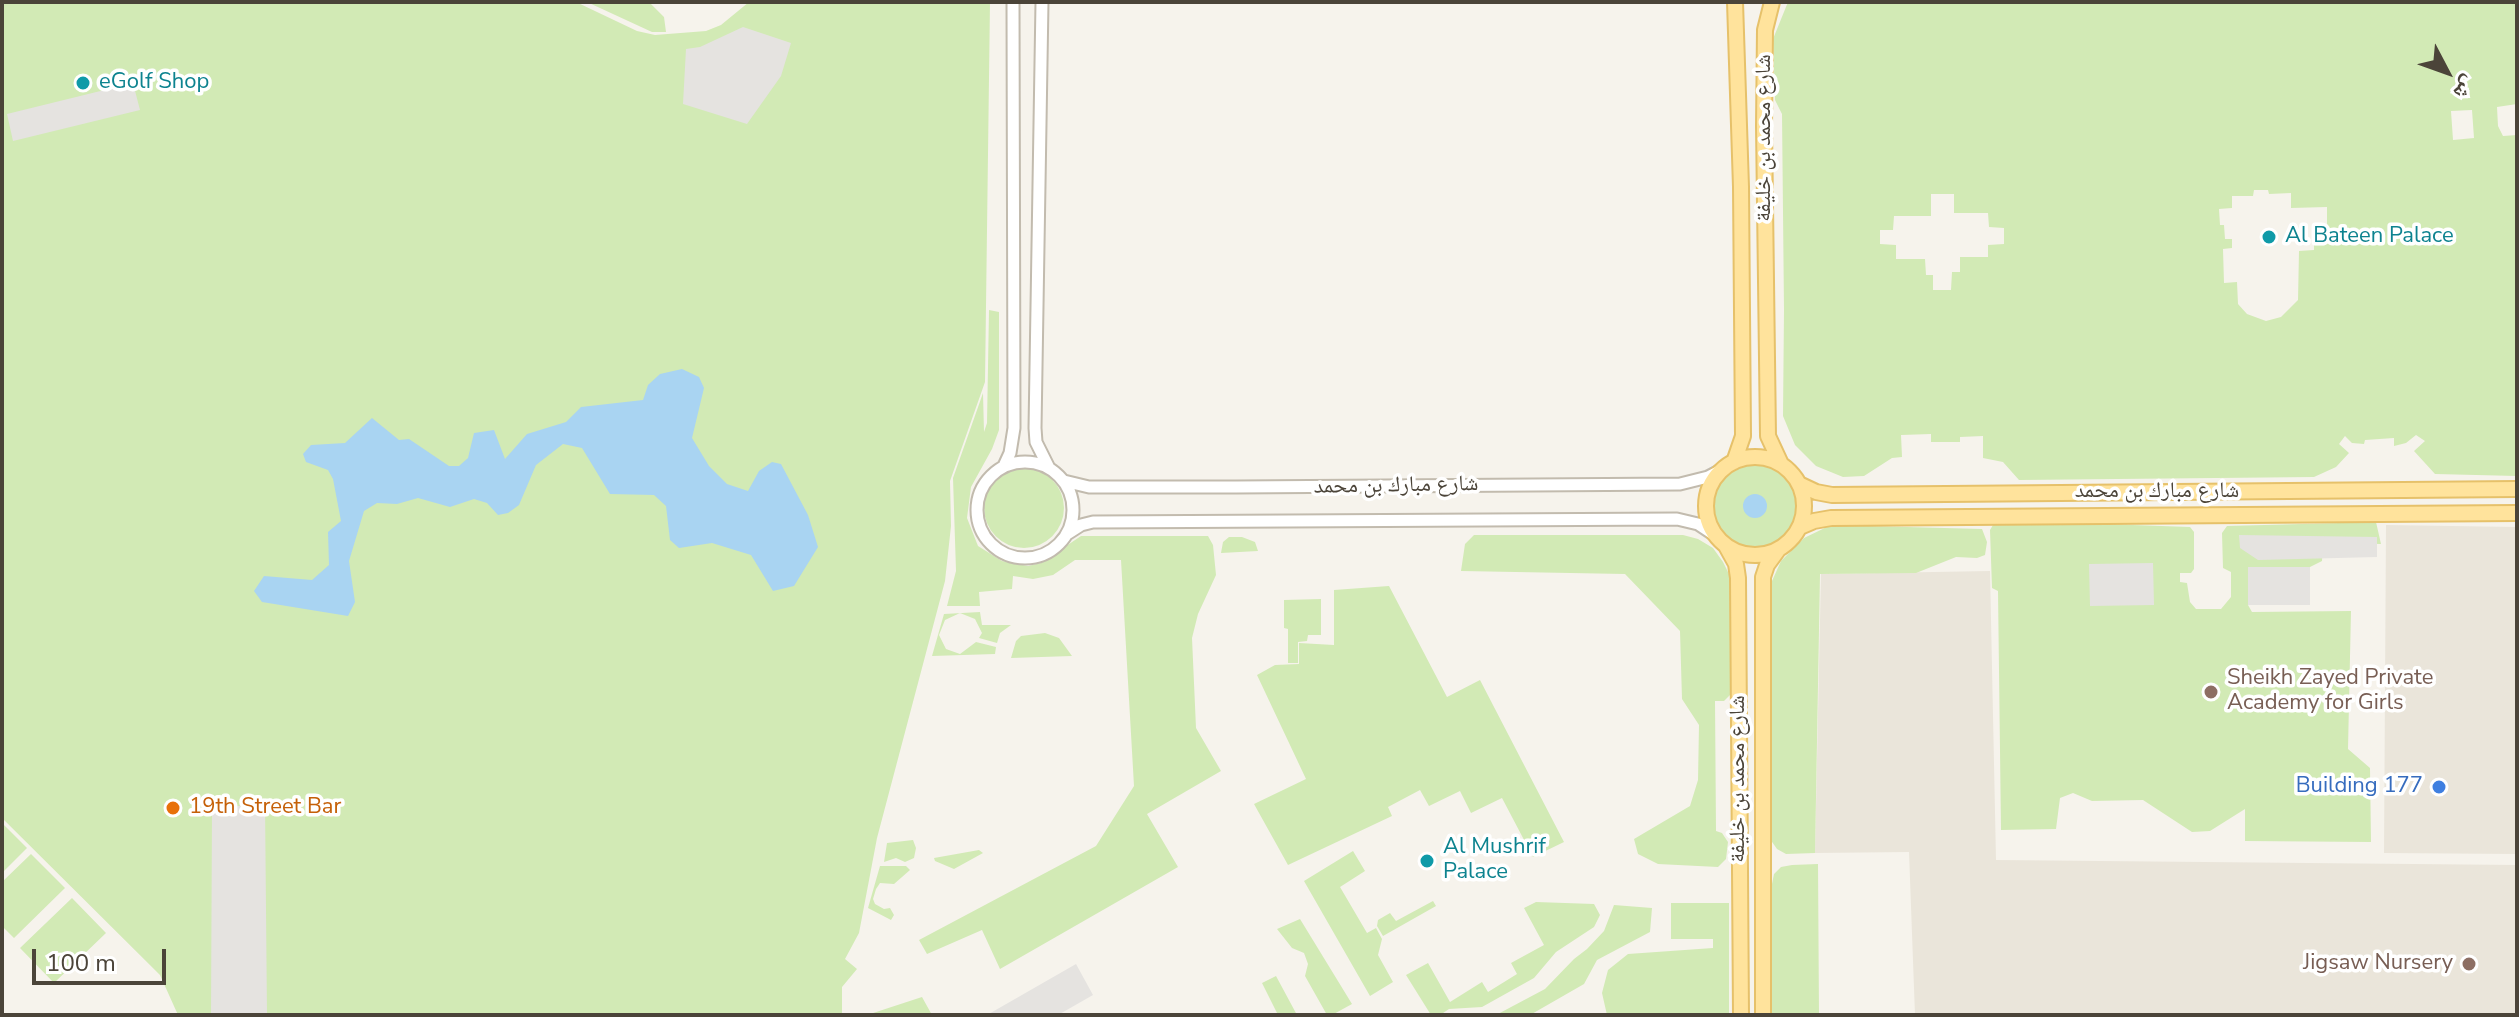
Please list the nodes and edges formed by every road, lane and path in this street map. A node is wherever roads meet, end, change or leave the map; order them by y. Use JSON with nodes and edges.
{"nodes":[{"id":1,"x":1735,"y":2,"type":"edge"},
{"id":2,"x":1772,"y":2,"type":"edge"},
{"id":3,"x":1014,"y":3,"type":"edge"},
{"id":4,"x":1040,"y":3,"type":"edge"},
{"id":5,"x":1781,"y":464,"type":"junction"},
{"id":6,"x":1730,"y":465,"type":"junction"},
{"id":7,"x":1004,"y":466,"type":"junction"},
{"id":8,"x":1049,"y":468,"type":"junction"},
{"id":9,"x":1064,"y":481,"type":"junction"},
{"id":10,"x":1799,"y":484,"type":"junction"},
{"id":11,"x":2517,"y":489,"type":"edge"},
{"id":12,"x":2517,"y":513,"type":"edge"},
{"id":13,"x":1800,"y":527,"type":"junction"},
{"id":14,"x":1067,"y":534,"type":"junction"},
{"id":15,"x":1721,"y":541,"type":"junction"},
{"id":16,"x":1778,"y":550,"type":"junction"},
{"id":17,"x":1741,"y":1015,"type":"edge"},
{"id":18,"x":1763,"y":1015,"type":"edge"}],
"edges":[{"from":1,"to":6,"type":"main road","name":"شارع محمد بن خليفة"},
{"from":2,"to":5,"type":"main road","name":"شارع محمد بن خليفة"},
{"from":3,"to":7,"type":"street"},
{"from":4,"to":8,"type":"street"},
{"from":5,"to":6,"type":"main road"},
{"from":5,"to":10,"type":"main road"},
{"from":6,"to":9,"type":"street","name":"شارع مبارك بن محمد"},
{"from":6,"to":15,"type":"main road"},
{"from":7,"to":8,"type":"street"},
{"from":7,"to":14,"type":"street"},
{"from":8,"to":9,"type":"street"},
{"from":9,"to":14,"type":"street"},
{"from":10,"to":11,"type":"main road","name":"شارع مبارك بن محمد"},
{"from":10,"to":13,"type":"main road"},
{"from":12,"to":13,"type":"main road","name":"شارع مبارك بن محمد"},
{"from":13,"to":16,"type":"main road"},
{"from":14,"to":15,"type":"street","name":"شارع مبارك بن محمد"},
{"from":15,"to":16,"type":"main road"},
{"from":15,"to":17,"type":"main road","name":"شارع محمد بن خليفة"},
{"from":16,"to":18,"type":"main road","name":"شارع محمد بن خليفة"}]}
